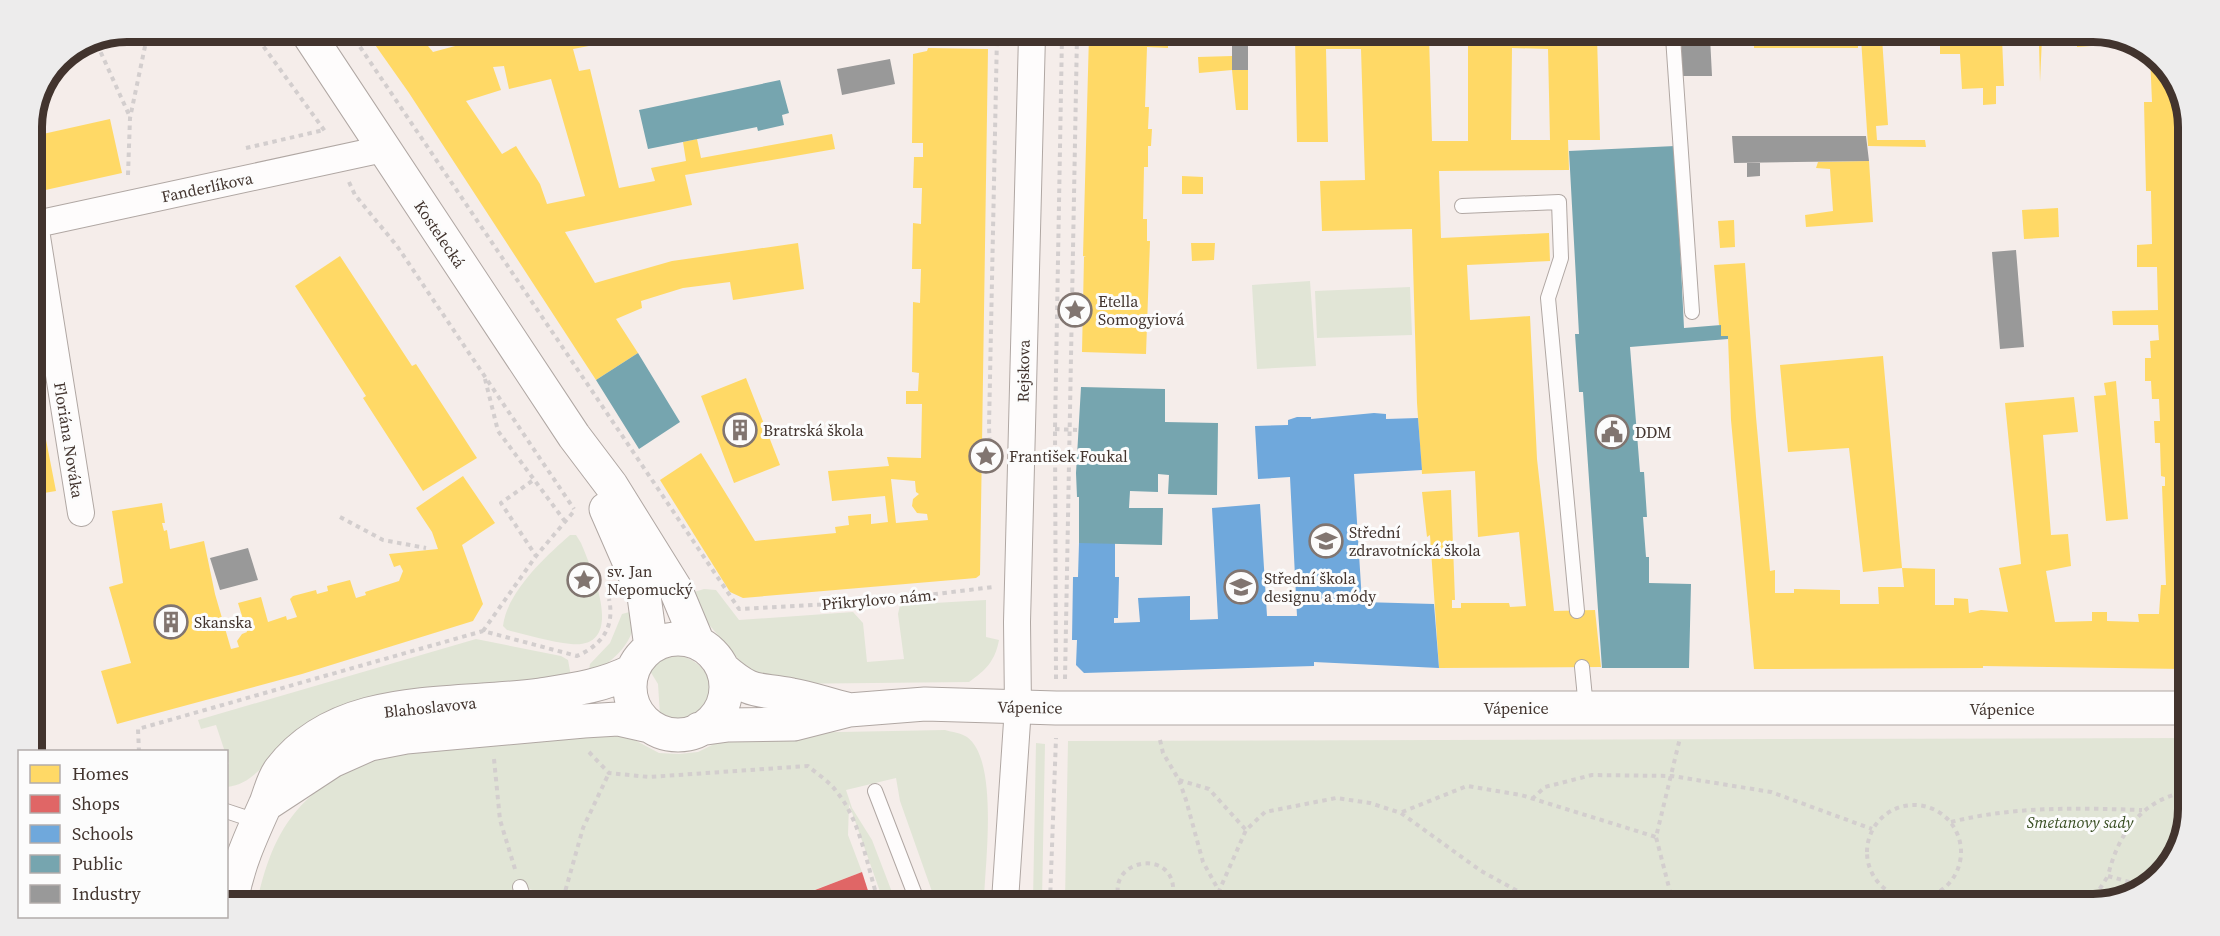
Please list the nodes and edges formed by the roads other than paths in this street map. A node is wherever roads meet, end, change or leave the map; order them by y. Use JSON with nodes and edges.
{"nodes":[{"id":1,"x":313,"y":42,"type":"edge"},
{"id":2,"x":1032,"y":42,"type":"edge"},
{"id":3,"x":1673,"y":42,"type":"edge"},
{"id":4,"x":383,"y":149,"type":"junction"},
{"id":5,"x":1462,"y":206,"type":"dead end"},
{"id":6,"x":42,"y":223,"type":"edge"},
{"id":7,"x":42,"y":279,"type":"edge"},
{"id":8,"x":1692,"y":312,"type":"dead end"},
{"id":9,"x":574,"y":436,"type":"junction"},
{"id":10,"x":81,"y":513,"type":"dead end"},
{"id":11,"x":1577,"y":610,"type":"dead end"},
{"id":12,"x":698,"y":643,"type":"junction"},
{"id":13,"x":641,"y":659,"type":"junction"},
{"id":14,"x":1582,"y":667,"type":"dead end"},
{"id":15,"x":723,"y":669,"type":"junction"},
{"id":16,"x":1018,"y":707,"type":"junction"},
{"id":17,"x":1586,"y":708,"type":"junction"},
{"id":18,"x":2178,"y":708,"type":"edge"},
{"id":19,"x":849,"y":710,"type":"junction"},
{"id":20,"x":649,"y":726,"type":"junction"},
{"id":21,"x":699,"y":729,"type":"junction"},
{"id":22,"x":875,"y":791,"type":"dead end"},
{"id":23,"x":249,"y":812,"type":"edge"},
{"id":24,"x":233,"y":894,"type":"edge"},
{"id":25,"x":915,"y":894,"type":"edge"},
{"id":26,"x":1005,"y":894,"type":"edge"}],
"edges":[{"from":1,"to":4,"type":"main road","name":"Kostelecká"},
{"from":2,"to":16,"type":"street","name":"Rejskova"},
{"from":3,"to":8,"type":"lane"},
{"from":4,"to":6,"type":"street","name":"Fanderlíkova"},
{"from":4,"to":9,"type":"main road","name":"Kostelecká"},
{"from":5,"to":11,"type":"lane"},
{"from":7,"to":10,"type":"street","name":"Floriána Nováka"},
{"from":9,"to":12,"type":"main road","name":"Kostelecká"},
{"from":9,"to":13,"type":"main road","name":"Kostelecká"},
{"from":12,"to":13,"type":"main road"},
{"from":12,"to":15,"type":"main road"},
{"from":13,"to":20,"type":"main road"},
{"from":13,"to":23,"type":"main road","name":"Blahoslavova"},
{"from":14,"to":17,"type":"lane"},
{"from":15,"to":19,"type":"main road","name":"Vápenice"},
{"from":15,"to":21,"type":"main road"},
{"from":16,"to":17,"type":"main road","name":"Vápenice"},
{"from":16,"to":19,"type":"main road","name":"Vápenice"},
{"from":16,"to":26,"type":"street","name":"Rejskova"},
{"from":17,"to":18,"type":"main road","name":"Vápenice"},
{"from":19,"to":21,"type":"main road","name":"Vápenice"},
{"from":20,"to":21,"type":"main road"},
{"from":20,"to":23,"type":"main road","name":"Blahoslavova"},
{"from":22,"to":25,"type":"lane"},
{"from":23,"to":24,"type":"main road","name":"Blahoslavova"}]}
